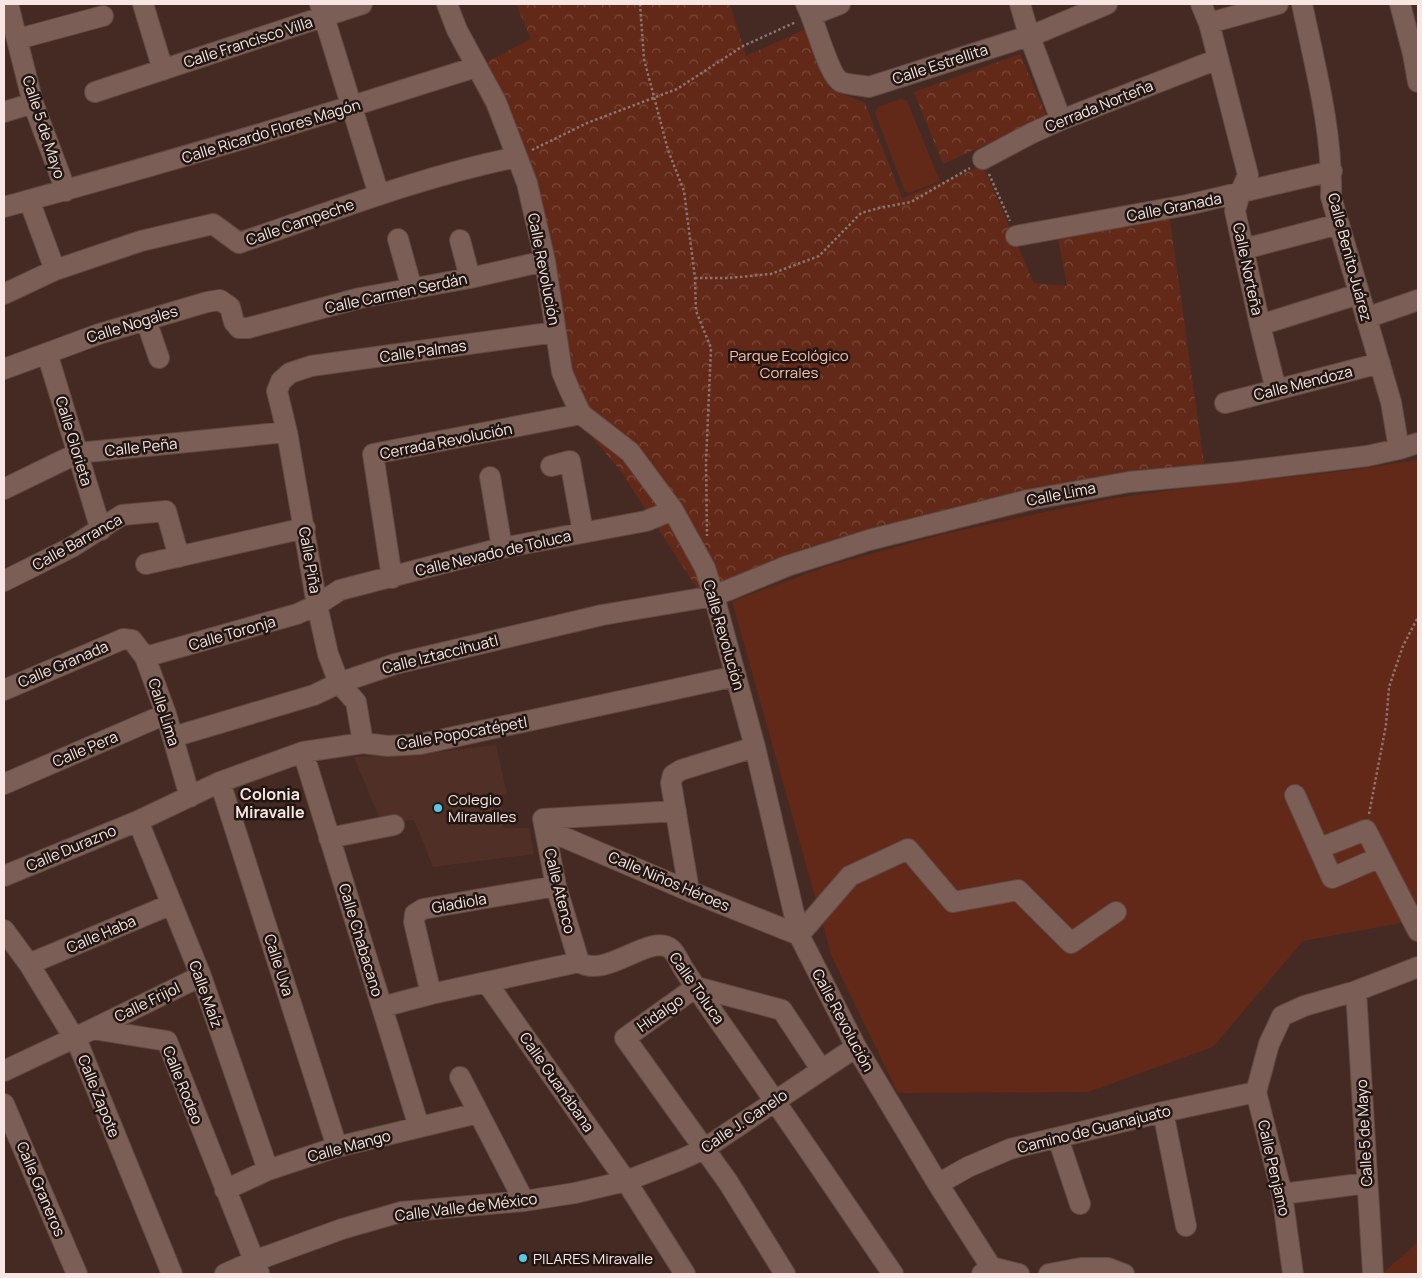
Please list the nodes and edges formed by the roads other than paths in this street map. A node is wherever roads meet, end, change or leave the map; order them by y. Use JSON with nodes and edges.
{"nodes":[{"id":1,"x":8,"y":4,"type":"edge"},
{"id":2,"x":143,"y":4,"type":"edge"},
{"id":3,"x":362,"y":4,"type":"edge"},
{"id":4,"x":447,"y":4,"type":"edge"},
{"id":5,"x":840,"y":4,"type":"edge"},
{"id":6,"x":1020,"y":4,"type":"edge"},
{"id":7,"x":1107,"y":4,"type":"edge"},
{"id":8,"x":1201,"y":4,"type":"edge"},
{"id":9,"x":1278,"y":4,"type":"edge"},
{"id":10,"x":1302,"y":4,"type":"edge"},
{"id":11,"x":1400,"y":4,"type":"edge"},
{"id":12,"x":809,"y":9,"type":"edge"},
{"id":13,"x":322,"y":10,"type":"edge"},
{"id":14,"x":103,"y":16,"type":"dead end"},
{"id":15,"x":1209,"y":23,"type":"junction"},
{"id":16,"x":1029,"y":36,"type":"junction"},
{"id":17,"x":18,"y":39,"type":"junction"},
{"id":18,"x":1416,"y":53,"type":"edge"},
{"id":19,"x":1218,"y":59,"type":"junction"},
{"id":20,"x":476,"y":67,"type":"junction"},
{"id":21,"x":163,"y":70,"type":"junction"},
{"id":22,"x":1418,"y":82,"type":"edge"},
{"id":23,"x":95,"y":92,"type":"dead end"},
{"id":24,"x":33,"y":103,"type":"junction"},
{"id":25,"x":353,"y":107,"type":"junction"},
{"id":26,"x":4,"y":112,"type":"edge"},
{"id":27,"x":1061,"y":120,"type":"junction"},
{"id":28,"x":517,"y":157,"type":"junction"},
{"id":29,"x":983,"y":160,"type":"road end"},
{"id":30,"x":1332,"y":171,"type":"junction"},
{"id":31,"x":66,"y":191,"type":"junction"},
{"id":32,"x":1240,"y":193,"type":"junction"},
{"id":33,"x":379,"y":195,"type":"junction"},
{"id":34,"x":29,"y":200,"type":"junction"},
{"id":35,"x":4,"y":207,"type":"edge"},
{"id":36,"x":1338,"y":224,"type":"junction"},
{"id":37,"x":1016,"y":236,"type":"road end"},
{"id":38,"x":398,"y":239,"type":"dead end"},
{"id":39,"x":460,"y":240,"type":"dead end"},
{"id":40,"x":1244,"y":249,"type":"junction"},
{"id":41,"x":544,"y":261,"type":"junction"},
{"id":42,"x":54,"y":270,"type":"junction"},
{"id":43,"x":470,"y":278,"type":"junction"},
{"id":44,"x":412,"y":289,"type":"junction"},
{"id":45,"x":4,"y":294,"type":"edge"},
{"id":46,"x":1359,"y":294,"type":"junction"},
{"id":47,"x":1418,"y":300,"type":"edge"},
{"id":48,"x":1366,"y":318,"type":"junction"},
{"id":49,"x":146,"y":320,"type":"junction"},
{"id":50,"x":1260,"y":325,"type":"junction"},
{"id":51,"x":248,"y":328,"type":"joint"},
{"id":52,"x":556,"y":332,"type":"junction"},
{"id":53,"x":47,"y":353,"type":"junction"},
{"id":54,"x":158,"y":358,"type":"dead end"},
{"id":55,"x":1380,"y":364,"type":"junction"},
{"id":56,"x":4,"y":369,"type":"edge"},
{"id":57,"x":290,"y":374,"type":"joint"},
{"id":58,"x":1276,"y":390,"type":"junction"},
{"id":59,"x":1225,"y":404,"type":"dead end"},
{"id":60,"x":581,"y":414,"type":"junction"},
{"id":61,"x":287,"y":432,"type":"junction"},
{"id":62,"x":1418,"y":443,"type":"edge"},
{"id":63,"x":1399,"y":449,"type":"junction"},
{"id":64,"x":78,"y":453,"type":"junction"},
{"id":65,"x":551,"y":466,"type":"dead end"},
{"id":66,"x":490,"y":477,"type":"dead end"},
{"id":67,"x":4,"y":489,"type":"edge"},
{"id":68,"x":673,"y":510,"type":"junction"},
{"id":69,"x":305,"y":528,"type":"junction"},
{"id":70,"x":101,"y":530,"type":"junction"},
{"id":71,"x":583,"y":532,"type":"junction"},
{"id":72,"x":502,"y":548,"type":"junction"},
{"id":73,"x":179,"y":557,"type":"junction"},
{"id":74,"x":146,"y":564,"type":"dead end"},
{"id":75,"x":392,"y":578,"type":"junction"},
{"id":76,"x":4,"y":581,"type":"edge"},
{"id":77,"x":714,"y":596,"type":"junction"},
{"id":78,"x":317,"y":605,"type":"junction"},
{"id":79,"x":123,"y":639,"type":"joint"},
{"id":80,"x":145,"y":658,"type":"junction"},
{"id":81,"x":736,"y":676,"type":"junction"},
{"id":82,"x":339,"y":683,"type":"junction"},
{"id":83,"x":4,"y":690,"type":"edge"},
{"id":84,"x":166,"y":714,"type":"junction"},
{"id":85,"x":173,"y":737,"type":"junction"},
{"id":86,"x":362,"y":744,"type":"junction"},
{"id":87,"x":755,"y":747,"type":"junction"},
{"id":88,"x":303,"y":752,"type":"junction"},
{"id":89,"x":220,"y":782,"type":"junction"},
{"id":90,"x":4,"y":784,"type":"edge"},
{"id":91,"x":1295,"y":795,"type":"dead end"},
{"id":92,"x":190,"y":797,"type":"junction"},
{"id":93,"x":676,"y":811,"type":"junction"},
{"id":94,"x":543,"y":819,"type":"junction"},
{"id":95,"x":138,"y":821,"type":"junction"},
{"id":96,"x":394,"y":825,"type":"dead end"},
{"id":97,"x":330,"y":838,"type":"junction"},
{"id":98,"x":1320,"y":848,"type":"junction"},
{"id":99,"x":1380,"y":856,"type":"junction"},
{"id":100,"x":4,"y":876,"type":"edge"},
{"id":101,"x":556,"y":886,"type":"junction"},
{"id":102,"x":689,"y":891,"type":"junction"},
{"id":103,"x":172,"y":904,"type":"junction"},
{"id":104,"x":1116,"y":912,"type":"dead end"},
{"id":105,"x":4,"y":930,"type":"edge"},
{"id":106,"x":1418,"y":931,"type":"edge"},
{"id":107,"x":799,"y":935,"type":"junction"},
{"id":108,"x":579,"y":962,"type":"junction"},
{"id":109,"x":29,"y":964,"type":"junction"},
{"id":110,"x":1418,"y":967,"type":"edge"},
{"id":111,"x":201,"y":976,"type":"junction"},
{"id":112,"x":488,"y":983,"type":"junction"},
{"id":113,"x":696,"y":988,"type":"junction"},
{"id":114,"x":1356,"y":992,"type":"junction"},
{"id":115,"x":431,"y":994,"type":"junction"},
{"id":116,"x":382,"y":1007,"type":"junction"},
{"id":117,"x":93,"y":1028,"type":"junction"},
{"id":118,"x":73,"y":1037,"type":"junction"},
{"id":119,"x":856,"y":1047,"type":"junction"},
{"id":120,"x":821,"y":1069,"type":"junction"},
{"id":121,"x":4,"y":1071,"type":"edge"},
{"id":122,"x":460,"y":1077,"type":"dead end"},
{"id":123,"x":1256,"y":1092,"type":"junction"},
{"id":124,"x":775,"y":1100,"type":"junction"},
{"id":125,"x":4,"y":1104,"type":"edge"},
{"id":126,"x":1163,"y":1112,"type":"junction"},
{"id":127,"x":478,"y":1113,"type":"junction"},
{"id":128,"x":419,"y":1127,"type":"junction"},
{"id":129,"x":1058,"y":1138,"type":"junction"},
{"id":130,"x":337,"y":1147,"type":"junction"},
{"id":131,"x":704,"y":1149,"type":"junction"},
{"id":132,"x":268,"y":1170,"type":"junction"},
{"id":133,"x":626,"y":1182,"type":"junction"},
{"id":134,"x":1367,"y":1183,"type":"junction"},
{"id":135,"x":938,"y":1184,"type":"junction"},
{"id":136,"x":225,"y":1190,"type":"junction"},
{"id":137,"x":1282,"y":1194,"type":"junction"},
{"id":138,"x":524,"y":1201,"type":"junction"},
{"id":139,"x":1080,"y":1204,"type":"dead end"},
{"id":140,"x":1186,"y":1226,"type":"dead end"},
{"id":141,"x":257,"y":1268,"type":"edge"},
{"id":142,"x":987,"y":1271,"type":"edge"},
{"id":143,"x":77,"y":1274,"type":"edge"},
{"id":144,"x":172,"y":1274,"type":"edge"},
{"id":145,"x":225,"y":1274,"type":"edge"},
{"id":146,"x":685,"y":1274,"type":"edge"},
{"id":147,"x":785,"y":1274,"type":"edge"},
{"id":148,"x":893,"y":1274,"type":"edge"},
{"id":149,"x":1019,"y":1274,"type":"edge"},
{"id":150,"x":1049,"y":1274,"type":"edge"},
{"id":151,"x":1124,"y":1274,"type":"edge"},
{"id":152,"x":1293,"y":1274,"type":"edge"},
{"id":153,"x":1373,"y":1274,"type":"edge"}],
"edges":[{"from":1,"to":17,"type":"street","name":"Calle 5 de Mayo"},
{"from":2,"to":21,"type":"street"},
{"from":3,"to":13,"type":"street","name":"Calle Francisco Villa"},
{"from":4,"to":20,"type":"street","name":"Calle Revolución"},
{"from":5,"to":12,"type":"street"},
{"from":6,"to":16,"type":"street"},
{"from":7,"to":16,"type":"street","name":"Calle Estrellita"},
{"from":8,"to":15,"type":"street","name":"Calle Norteña"},
{"from":9,"to":15,"type":"street"},
{"from":10,"to":30,"type":"street","name":"Calle Benito Juárez"},
{"from":11,"to":18,"type":"street"},
{"from":12,"to":16,"type":"street","name":"Calle Estrellita"},
{"from":13,"to":21,"type":"street","name":"Calle Francisco Villa"},
{"from":13,"to":25,"type":"street"},
{"from":14,"to":17,"type":"street"},
{"from":15,"to":19,"type":"street","name":"Calle Norteña"},
{"from":16,"to":27,"type":"street"},
{"from":17,"to":24,"type":"street","name":"Calle 5 de Mayo"},
{"from":18,"to":22,"type":"street"},
{"from":19,"to":27,"type":"street","name":"Cerrada Norteña"},
{"from":19,"to":32,"type":"street","name":"Calle Norteña"},
{"from":20,"to":25,"type":"street","name":"Calle Ricardo Flores Magón"},
{"from":20,"to":28,"type":"street","name":"Calle Revolución"},
{"from":21,"to":23,"type":"street","name":"Calle Francisco Villa"},
{"from":24,"to":26,"type":"street"},
{"from":24,"to":31,"type":"street","name":"Calle 5 de Mayo"},
{"from":25,"to":31,"type":"street","name":"Calle Ricardo Flores Magón"},
{"from":25,"to":33,"type":"street"},
{"from":27,"to":29,"type":"street","name":"Cerrada Norteña"},
{"from":28,"to":33,"type":"street","name":"Calle Campeche"},
{"from":28,"to":41,"type":"street","name":"Calle Revolución"},
{"from":30,"to":32,"type":"street","name":"Calle Granada"},
{"from":30,"to":36,"type":"street","name":"Calle Benito Juárez"},
{"from":31,"to":34,"type":"street","name":"Calle Ricardo Flores Magón"},
{"from":32,"to":37,"type":"street","name":"Calle Granada"},
{"from":32,"to":40,"type":"street","name":"Calle Norteña"},
{"from":33,"to":42,"type":"street","name":"Calle Campeche"},
{"from":34,"to":35,"type":"street","name":"Calle Ricardo Flores Magón"},
{"from":34,"to":42,"type":"street"},
{"from":36,"to":40,"type":"street"},
{"from":36,"to":46,"type":"street","name":"Calle Benito Juárez"},
{"from":38,"to":44,"type":"street"},
{"from":39,"to":43,"type":"street"},
{"from":40,"to":50,"type":"street","name":"Calle Norteña"},
{"from":41,"to":43,"type":"street","name":"Calle Carmen Serdán"},
{"from":41,"to":52,"type":"street","name":"Calle Revolución"},
{"from":42,"to":45,"type":"street","name":"Calle Campeche"},
{"from":43,"to":44,"type":"street","name":"Calle Carmen Serdán"},
{"from":44,"to":51,"type":"street","name":"Calle Carmen Serdán"},
{"from":46,"to":48,"type":"street","name":"Calle Benito Juárez"},
{"from":46,"to":50,"type":"street"},
{"from":47,"to":48,"type":"street"},
{"from":48,"to":55,"type":"street","name":"Calle Benito Juárez"},
{"from":49,"to":51,"type":"street","name":"Calle Nogales"},
{"from":49,"to":53,"type":"street","name":"Calle Nogales"},
{"from":49,"to":54,"type":"street"},
{"from":50,"to":58,"type":"street","name":"Calle Norteña"},
{"from":52,"to":57,"type":"street","name":"Calle Palmas"},
{"from":52,"to":60,"type":"street","name":"Calle Revolución"},
{"from":53,"to":56,"type":"street","name":"Calle Nogales"},
{"from":53,"to":64,"type":"street","name":"Calle Glorieta"},
{"from":55,"to":58,"type":"street","name":"Calle Mendoza"},
{"from":55,"to":63,"type":"street","name":"Calle Benito Juárez"},
{"from":57,"to":61,"type":"street","name":"Calle Piña"},
{"from":58,"to":59,"type":"street","name":"Calle Mendoza"},
{"from":60,"to":68,"type":"street","name":"Calle Revolución"},
{"from":60,"to":75,"type":"street","name":"Cerrada Revolución"},
{"from":61,"to":64,"type":"street","name":"Calle Peña"},
{"from":61,"to":69,"type":"street","name":"Calle Piña"},
{"from":62,"to":63,"type":"street","name":"Calle Lima"},
{"from":63,"to":77,"type":"street","name":"Calle Lima"},
{"from":64,"to":67,"type":"street","name":"Calle Peña"},
{"from":64,"to":70,"type":"street","name":"Calle Glorieta"},
{"from":65,"to":71,"type":"street"},
{"from":66,"to":72,"type":"street"},
{"from":68,"to":71,"type":"street","name":"Calle Nevado de Toluca"},
{"from":68,"to":77,"type":"street","name":"Calle Revolución"},
{"from":69,"to":73,"type":"street"},
{"from":69,"to":78,"type":"street","name":"Calle Piña"},
{"from":70,"to":73,"type":"street","name":"Calle Barranca"},
{"from":70,"to":76,"type":"street","name":"Calle Barranca"},
{"from":71,"to":72,"type":"street","name":"Calle Nevado de Toluca"},
{"from":72,"to":75,"type":"street","name":"Calle Nevado de Toluca"},
{"from":73,"to":74,"type":"street"},
{"from":75,"to":78,"type":"street","name":"Calle Nevado de Toluca"},
{"from":77,"to":81,"type":"street","name":"Calle Revolución"},
{"from":77,"to":82,"type":"street","name":"Calle Iztaccíhuatl"},
{"from":78,"to":80,"type":"street","name":"Calle Toronja"},
{"from":78,"to":82,"type":"street","name":"Calle Piña"},
{"from":79,"to":80,"type":"street","name":"Calle Lima"},
{"from":79,"to":83,"type":"street","name":"Calle Granada"},
{"from":80,"to":84,"type":"street","name":"Calle Lima"},
{"from":81,"to":86,"type":"street","name":"Calle Popocatépetl"},
{"from":81,"to":87,"type":"street","name":"Calle Revolución"},
{"from":82,"to":85,"type":"street","name":"Calle Iztaccíhuatl"},
{"from":82,"to":86,"type":"street","name":"Calle Piña"},
{"from":84,"to":85,"type":"street","name":"Calle Lima"},
{"from":84,"to":90,"type":"street","name":"Calle Pera"},
{"from":85,"to":92,"type":"street","name":"Calle Lima"},
{"from":86,"to":88,"type":"street","name":"Calle Popocatépetl"},
{"from":87,"to":93,"type":"street"},
{"from":87,"to":107,"type":"street","name":"Calle Revolución"},
{"from":88,"to":89,"type":"street","name":"Calle Popocatépetl"},
{"from":88,"to":97,"type":"street","name":"Calle Chabacano"},
{"from":89,"to":92,"type":"street","name":"Calle Popocatépetl"},
{"from":89,"to":130,"type":"street","name":"Calle Uva"},
{"from":91,"to":98,"type":"street"},
{"from":92,"to":95,"type":"street","name":"Calle Popocatépetl"},
{"from":93,"to":94,"type":"street"},
{"from":93,"to":102,"type":"street"},
{"from":94,"to":101,"type":"street","name":"Calle Atenco"},
{"from":94,"to":102,"type":"street","name":"Calle Niños Héroes"},
{"from":95,"to":100,"type":"street","name":"Calle Durazno"},
{"from":95,"to":103,"type":"street","name":"Calle Maíz"},
{"from":96,"to":97,"type":"street"},
{"from":97,"to":116,"type":"street","name":"Calle Chabacano"},
{"from":98,"to":99,"type":"street"},
{"from":98,"to":99,"type":"street"},
{"from":99,"to":106,"type":"street"},
{"from":101,"to":108,"type":"street","name":"Calle Atenco"},
{"from":101,"to":115,"type":"street","name":"Gladiola"},
{"from":102,"to":107,"type":"street","name":"Calle Niños Héroes"},
{"from":103,"to":109,"type":"street","name":"Calle Haba"},
{"from":103,"to":111,"type":"street","name":"Calle Maíz"},
{"from":104,"to":107,"type":"street"},
{"from":105,"to":109,"type":"street","name":"Calle Zapote"},
{"from":107,"to":119,"type":"street","name":"Calle Revolución"},
{"from":108,"to":112,"type":"street","name":"Calle Toluca"},
{"from":108,"to":113,"type":"street","name":"Calle Toluca"},
{"from":109,"to":118,"type":"street","name":"Calle Zapote"},
{"from":110,"to":114,"type":"street"},
{"from":111,"to":117,"type":"street","name":"Calle Frijol"},
{"from":111,"to":132,"type":"street","name":"Calle Maíz"},
{"from":112,"to":115,"type":"street","name":"Calle Toluca"},
{"from":112,"to":133,"type":"street","name":"Calle Guanábana"},
{"from":113,"to":120,"type":"street"},
{"from":113,"to":124,"type":"street","name":"Calle Toluca"},
{"from":113,"to":131,"type":"street","name":"Hidalgo"},
{"from":114,"to":123,"type":"street"},
{"from":114,"to":134,"type":"street","name":"Calle 5 de Mayo"},
{"from":115,"to":116,"type":"street","name":"Calle Toluca"},
{"from":116,"to":128,"type":"street","name":"Calle Chabacano"},
{"from":117,"to":118,"type":"street"},
{"from":117,"to":136,"type":"street","name":"Calle Rodeo"},
{"from":118,"to":121,"type":"street"},
{"from":118,"to":144,"type":"street","name":"Calle Zapote"},
{"from":119,"to":120,"type":"street","name":"Calle J. Canelo"},
{"from":119,"to":135,"type":"street","name":"Calle Revolución"},
{"from":120,"to":124,"type":"street","name":"Calle J. Canelo"},
{"from":122,"to":127,"type":"street"},
{"from":123,"to":126,"type":"street","name":"Camino de Guanajuato"},
{"from":123,"to":137,"type":"street","name":"Calle Penjamo"},
{"from":124,"to":131,"type":"street","name":"Calle J. Canelo"},
{"from":124,"to":148,"type":"street","name":"Calle Toluca"},
{"from":125,"to":143,"type":"street","name":"Calle Graneros"},
{"from":126,"to":129,"type":"street","name":"Camino de Guanajuato"},
{"from":126,"to":140,"type":"street"},
{"from":127,"to":128,"type":"street","name":"Calle Mango"},
{"from":127,"to":138,"type":"street"},
{"from":128,"to":130,"type":"street","name":"Calle Mango"},
{"from":129,"to":135,"type":"street","name":"Camino de Guanajuato"},
{"from":129,"to":139,"type":"street"},
{"from":130,"to":132,"type":"street","name":"Calle Mango"},
{"from":131,"to":133,"type":"street","name":"Calle J. Canelo"},
{"from":131,"to":147,"type":"street"},
{"from":132,"to":136,"type":"street","name":"Calle Mango"},
{"from":133,"to":138,"type":"street","name":"Calle Valle de México"},
{"from":133,"to":146,"type":"street","name":"Calle Guanábana"},
{"from":134,"to":137,"type":"street"},
{"from":134,"to":153,"type":"street","name":"Calle 5 de Mayo"},
{"from":135,"to":142,"type":"street","name":"Calle Revolución"},
{"from":136,"to":141,"type":"street","name":"Calle Rodeo"},
{"from":137,"to":152,"type":"street","name":"Calle Penjamo"},
{"from":138,"to":141,"type":"street","name":"Calle Valle de México"},
{"from":141,"to":145,"type":"street","name":"Calle Valle de México"},
{"from":142,"to":149,"type":"street"},
{"from":150,"to":151,"type":"street"}]}
